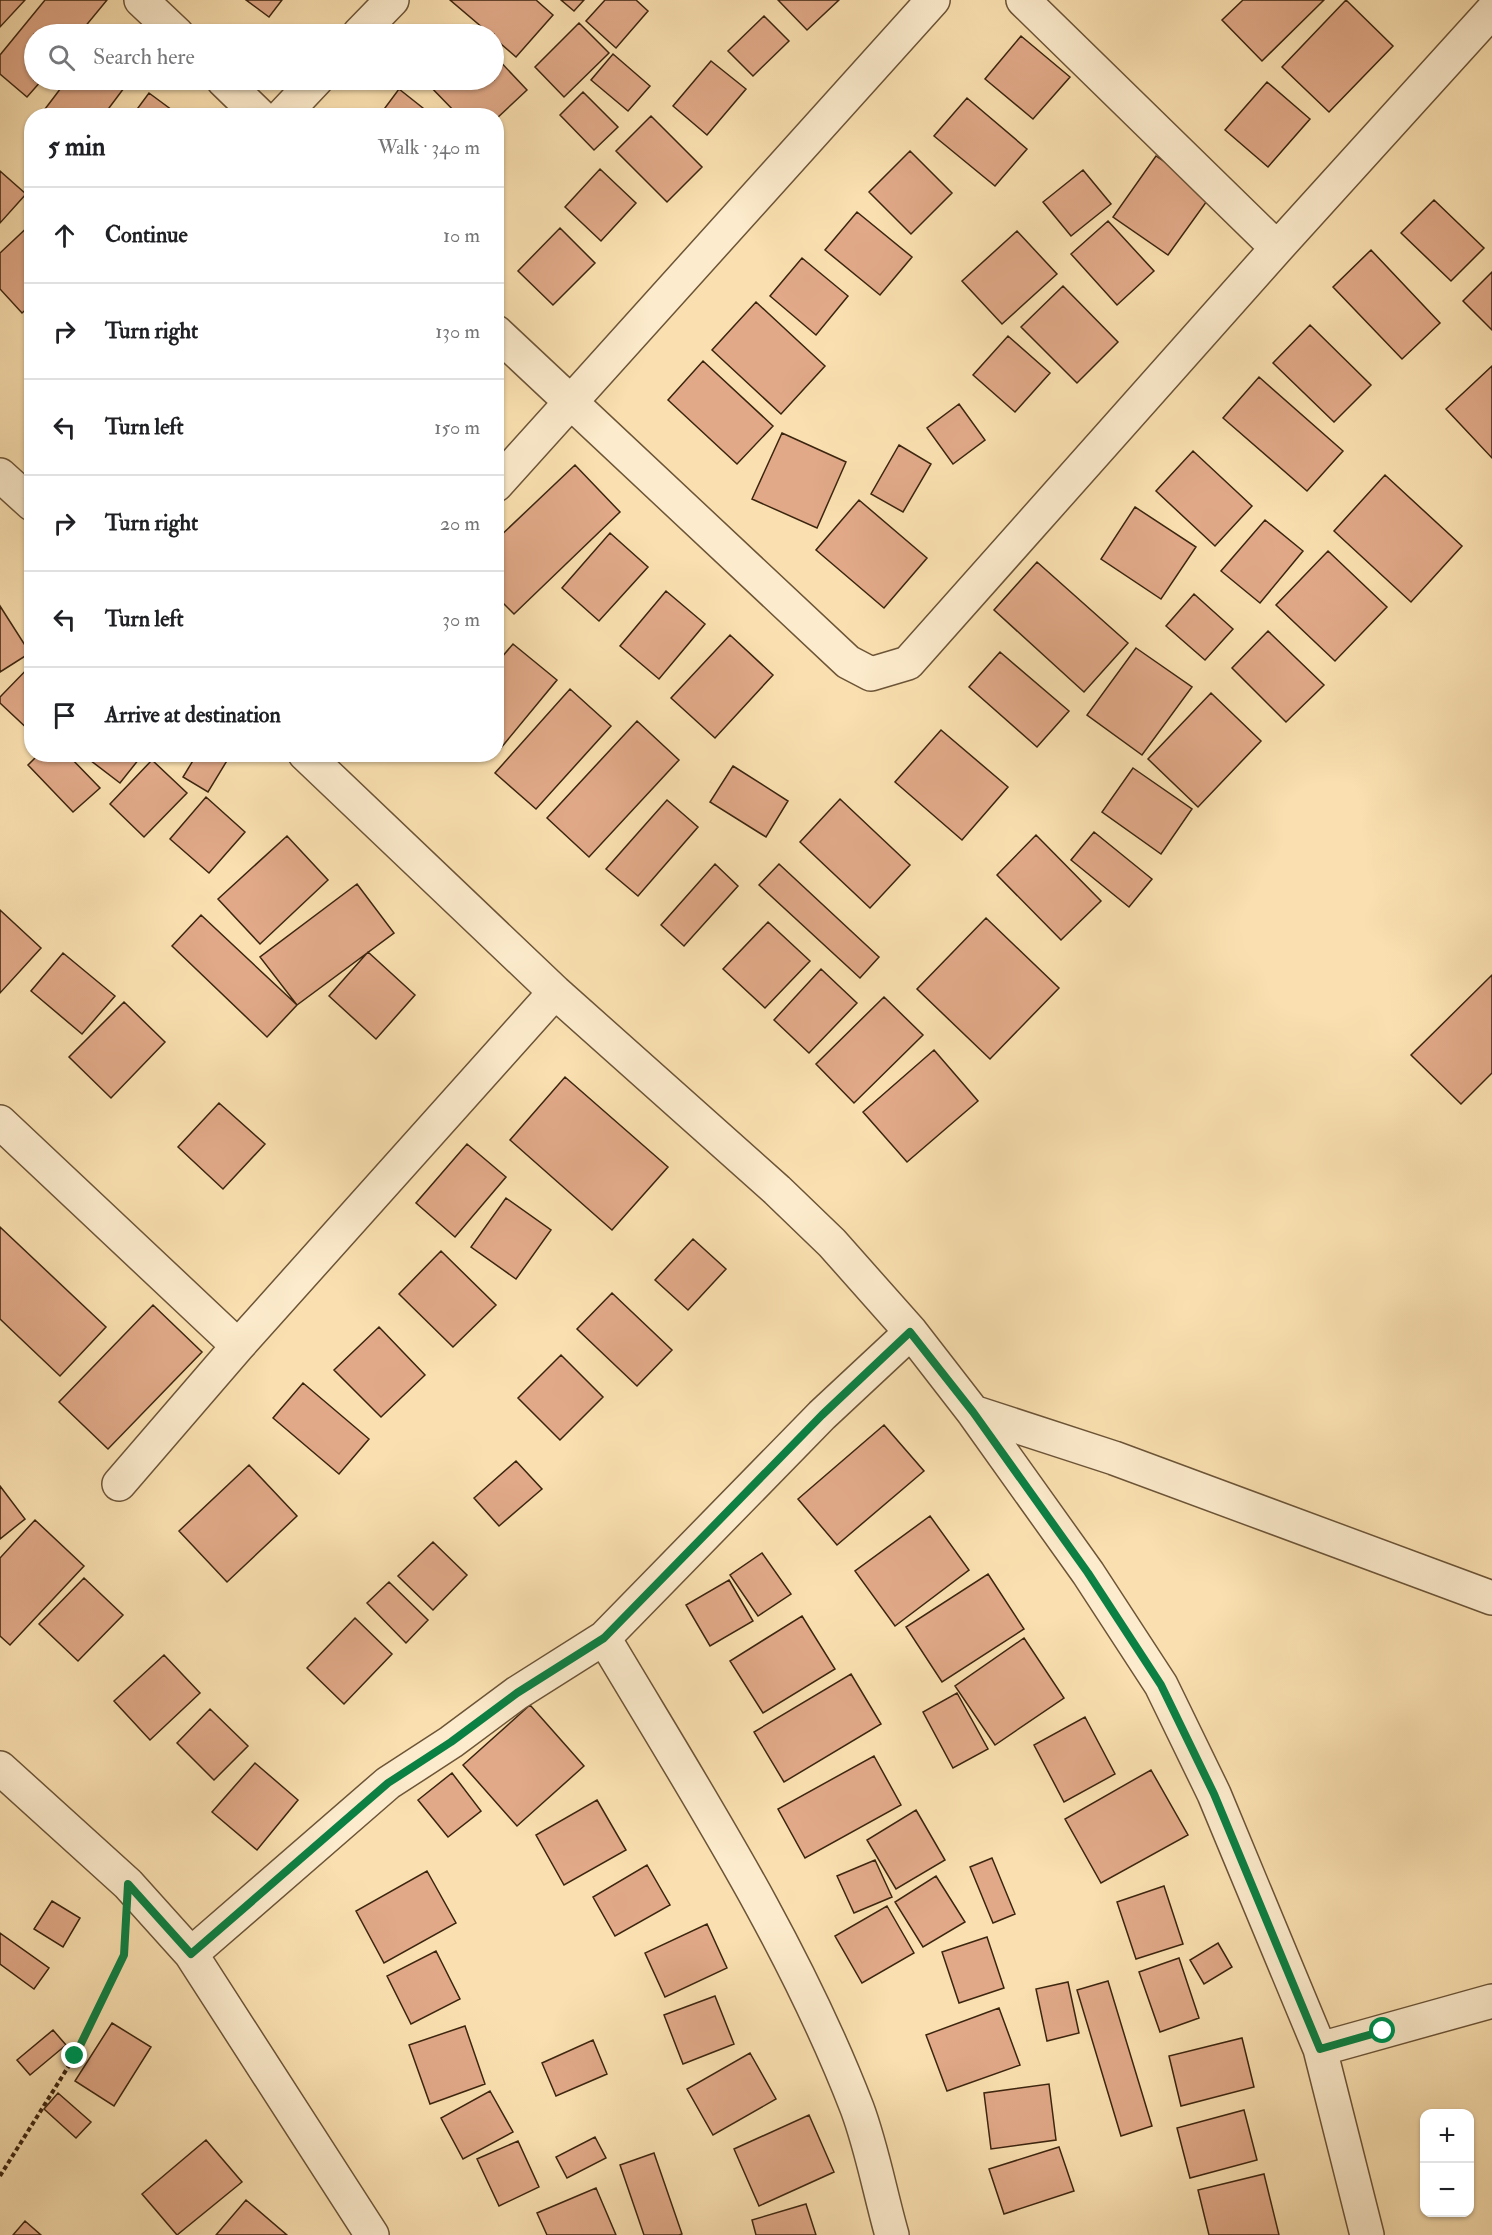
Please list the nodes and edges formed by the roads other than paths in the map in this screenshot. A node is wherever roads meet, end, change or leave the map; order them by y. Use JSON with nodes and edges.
{"nodes":[{"id":1,"x":141,"y":0,"type":"edge"},
{"id":2,"x":392,"y":0,"type":"edge"},
{"id":3,"x":933,"y":0,"type":"edge"},
{"id":4,"x":1023,"y":0,"type":"edge"},
{"id":5,"x":1492,"y":11,"type":"edge"},
{"id":6,"x":166,"y":24,"type":"edge"},
{"id":7,"x":369,"y":24,"type":"edge"},
{"id":8,"x":233,"y":90,"type":"edge"},
{"id":9,"x":307,"y":90,"type":"edge"},
{"id":10,"x":252,"y":108,"type":"edge"},
{"id":11,"x":290,"y":108,"type":"edge"},
{"id":12,"x":1277,"y":248,"type":"junction"},
{"id":13,"x":504,"y":339,"type":"edge"},
{"id":14,"x":571,"y":400,"type":"junction"},
{"id":15,"x":0,"y":475,"type":"edge"},
{"id":16,"x":504,"y":476,"type":"edge"},
{"id":17,"x":24,"y":497,"type":"edge"},
{"id":18,"x":312,"y":762,"type":"edge"},
{"id":19,"x":555,"y":992,"type":"junction"},
{"id":20,"x":0,"y":1122,"type":"edge"},
{"id":21,"x":910,"y":1332,"type":"junction"},
{"id":22,"x":238,"y":1346,"type":"junction"},
{"id":23,"x":973,"y":1412,"type":"junction"},
{"id":24,"x":119,"y":1484,"type":"dead end"},
{"id":25,"x":1492,"y":1598,"type":"edge"},
{"id":26,"x":604,"y":1638,"type":"junction"},
{"id":27,"x":0,"y":1768,"type":"edge"},
{"id":28,"x":191,"y":1954,"type":"junction"},
{"id":29,"x":1492,"y":2001,"type":"edge"},
{"id":30,"x":1320,"y":2049,"type":"junction"},
{"id":31,"x":372,"y":2235,"type":"edge"},
{"id":32,"x":892,"y":2235,"type":"edge"},
{"id":33,"x":1368,"y":2235,"type":"edge"}],
"edges":[{"from":1,"to":6,"type":"street"},
{"from":2,"to":7,"type":"street"},
{"from":3,"to":14,"type":"street"},
{"from":4,"to":12,"type":"street"},
{"from":5,"to":12,"type":"street"},
{"from":8,"to":10,"type":"street"},
{"from":9,"to":11,"type":"street"},
{"from":12,"to":14,"type":"street"},
{"from":13,"to":14,"type":"street"},
{"from":14,"to":16,"type":"street"},
{"from":15,"to":17,"type":"street"},
{"from":18,"to":19,"type":"street"},
{"from":19,"to":21,"type":"street"},
{"from":19,"to":22,"type":"street"},
{"from":20,"to":22,"type":"street"},
{"from":21,"to":23,"type":"street"},
{"from":21,"to":26,"type":"street"},
{"from":22,"to":24,"type":"street"},
{"from":23,"to":25,"type":"street"},
{"from":23,"to":30,"type":"street"},
{"from":26,"to":28,"type":"street"},
{"from":26,"to":32,"type":"street"},
{"from":27,"to":28,"type":"street"},
{"from":28,"to":31,"type":"street"},
{"from":29,"to":30,"type":"street"},
{"from":30,"to":33,"type":"street"}]}
